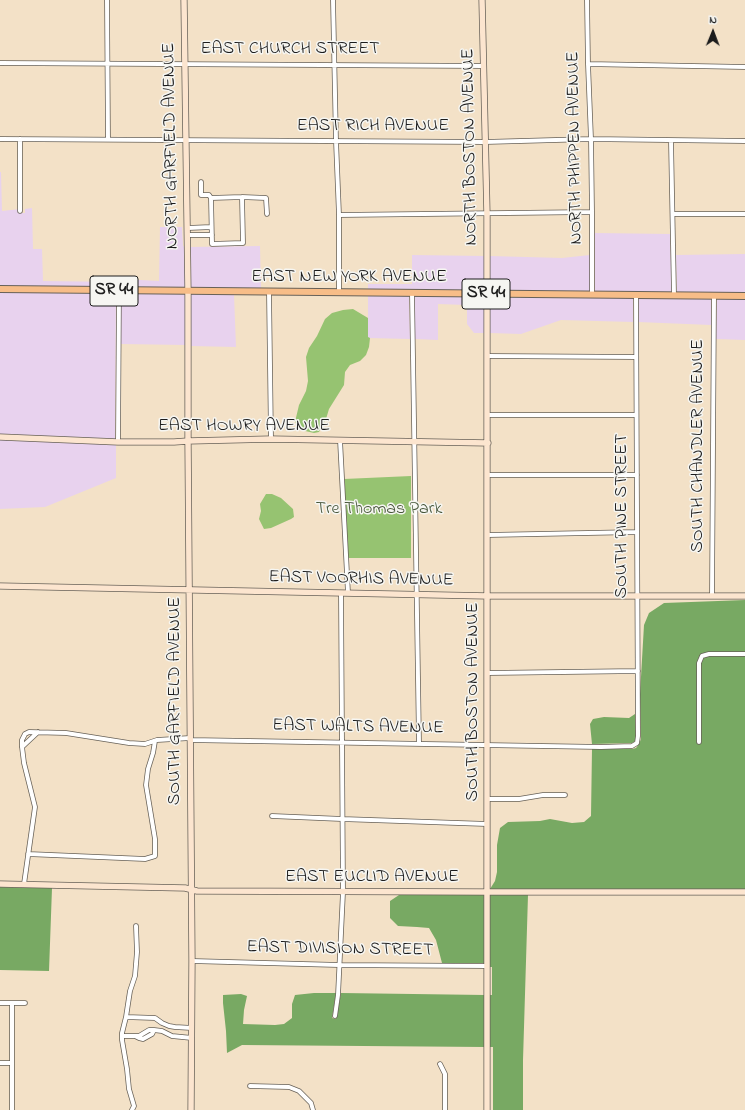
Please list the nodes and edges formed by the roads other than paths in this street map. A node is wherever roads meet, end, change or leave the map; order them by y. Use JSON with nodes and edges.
{"nodes":[{"id":1,"x":107,"y":0,"type":"edge"},
{"id":2,"x":184,"y":0,"type":"edge"},
{"id":3,"x":333,"y":0,"type":"edge"},
{"id":4,"x":482,"y":0,"type":"edge"},
{"id":5,"x":587,"y":0,"type":"edge"},
{"id":6,"x":0,"y":63,"type":"edge"},
{"id":7,"x":108,"y":63,"type":"junction"},
{"id":8,"x":185,"y":64,"type":"junction"},
{"id":9,"x":335,"y":64,"type":"junction"},
{"id":10,"x":588,"y":64,"type":"junction"},
{"id":11,"x":484,"y":66,"type":"junction"},
{"id":12,"x":745,"y":67,"type":"edge"},
{"id":13,"x":0,"y":139,"type":"edge"},
{"id":14,"x":20,"y":139,"type":"junction"},
{"id":15,"x":591,"y":139,"type":"junction"},
{"id":16,"x":108,"y":140,"type":"junction"},
{"id":17,"x":186,"y":140,"type":"junction"},
{"id":18,"x":671,"y":140,"type":"junction"},
{"id":19,"x":336,"y":141,"type":"junction"},
{"id":20,"x":745,"y":141,"type":"edge"},
{"id":21,"x":485,"y":142,"type":"junction"},
{"id":22,"x":201,"y":182,"type":"dead end"},
{"id":23,"x":242,"y":197,"type":"junction"},
{"id":24,"x":211,"y":198,"type":"junction"},
{"id":25,"x":20,"y":211,"type":"dead end"},
{"id":26,"x":592,"y":212,"type":"junction"},
{"id":27,"x":267,"y":214,"type":"dead end"},
{"id":28,"x":488,"y":214,"type":"junction"},
{"id":29,"x":673,"y":214,"type":"junction"},
{"id":30,"x":745,"y":214,"type":"edge"},
{"id":31,"x":339,"y":215,"type":"junction"},
{"id":32,"x":211,"y":227,"type":"junction"},
{"id":33,"x":188,"y":228,"type":"junction"},
{"id":34,"x":188,"y":235,"type":"junction"},
{"id":35,"x":212,"y":235,"type":"junction"},
{"id":36,"x":0,"y":289,"type":"edge"},
{"id":37,"x":119,"y":291,"type":"junction"},
{"id":38,"x":188,"y":291,"type":"junction"},
{"id":39,"x":269,"y":292,"type":"junction"},
{"id":40,"x":339,"y":292,"type":"junction"},
{"id":41,"x":412,"y":293,"type":"junction"},
{"id":42,"x":488,"y":294,"type":"junction"},
{"id":43,"x":592,"y":295,"type":"junction"},
{"id":44,"x":636,"y":295,"type":"junction"},
{"id":45,"x":674,"y":295,"type":"junction"},
{"id":46,"x":714,"y":296,"type":"junction"},
{"id":47,"x":745,"y":296,"type":"edge"},
{"id":48,"x":488,"y":356,"type":"junction"},
{"id":49,"x":636,"y":357,"type":"junction"},
{"id":50,"x":488,"y":415,"type":"junction"},
{"id":51,"x":636,"y":415,"type":"junction"},
{"id":52,"x":0,"y":436,"type":"edge"},
{"id":53,"x":271,"y":440,"type":"junction"},
{"id":54,"x":340,"y":440,"type":"junction"},
{"id":55,"x":188,"y":441,"type":"junction"},
{"id":56,"x":118,"y":442,"type":"junction"},
{"id":57,"x":414,"y":442,"type":"junction"},
{"id":58,"x":488,"y":443,"type":"junction"},
{"id":59,"x":637,"y":474,"type":"junction"},
{"id":60,"x":488,"y":475,"type":"junction"},
{"id":61,"x":637,"y":532,"type":"junction"},
{"id":62,"x":488,"y":536,"type":"junction"},
{"id":63,"x":0,"y":586,"type":"edge"},
{"id":64,"x":189,"y":590,"type":"junction"},
{"id":65,"x":341,"y":593,"type":"junction"},
{"id":66,"x":348,"y":593,"type":"junction"},
{"id":67,"x":416,"y":595,"type":"junction"},
{"id":68,"x":488,"y":596,"type":"junction"},
{"id":69,"x":637,"y":596,"type":"junction"},
{"id":70,"x":712,"y":596,"type":"junction"},
{"id":71,"x":745,"y":596,"type":"edge"},
{"id":72,"x":745,"y":654,"type":"edge"},
{"id":73,"x":638,"y":671,"type":"junction"},
{"id":74,"x":488,"y":673,"type":"junction"},
{"id":75,"x":38,"y":732,"type":"junction"},
{"id":76,"x":638,"y":736,"type":"joint"},
{"id":77,"x":190,"y":739,"type":"junction"},
{"id":78,"x":155,"y":741,"type":"junction"},
{"id":79,"x":341,"y":742,"type":"junction"},
{"id":80,"x":699,"y":742,"type":"dead end"},
{"id":81,"x":419,"y":743,"type":"junction"},
{"id":82,"x":488,"y":745,"type":"junction"},
{"id":83,"x":22,"y":747,"type":"junction"},
{"id":84,"x":566,"y":795,"type":"dead end"},
{"id":85,"x":488,"y":799,"type":"junction"},
{"id":86,"x":272,"y":816,"type":"dead end"},
{"id":87,"x":342,"y":819,"type":"junction"},
{"id":88,"x":488,"y":824,"type":"junction"},
{"id":89,"x":28,"y":854,"type":"junction"},
{"id":90,"x":0,"y":884,"type":"edge"},
{"id":91,"x":24,"y":884,"type":"junction"},
{"id":92,"x":191,"y":889,"type":"junction"},
{"id":93,"x":342,"y":892,"type":"junction"},
{"id":94,"x":488,"y":892,"type":"junction"},
{"id":95,"x":745,"y":892,"type":"edge"},
{"id":96,"x":136,"y":926,"type":"dead end"},
{"id":97,"x":192,"y":961,"type":"junction"},
{"id":98,"x":339,"y":965,"type":"junction"},
{"id":99,"x":488,"y":966,"type":"junction"},
{"id":100,"x":0,"y":1003,"type":"edge"},
{"id":101,"x":12,"y":1003,"type":"junction"},
{"id":102,"x":25,"y":1003,"type":"dead end"},
{"id":103,"x":335,"y":1016,"type":"dead end"},
{"id":104,"x":126,"y":1017,"type":"junction"},
{"id":105,"x":192,"y":1028,"type":"junction"},
{"id":106,"x":122,"y":1036,"type":"junction"},
{"id":107,"x":192,"y":1038,"type":"junction"},
{"id":108,"x":0,"y":1063,"type":"edge"},
{"id":109,"x":12,"y":1063,"type":"junction"},
{"id":110,"x":440,"y":1064,"type":"dead end"},
{"id":111,"x":250,"y":1086,"type":"dead end"},
{"id":112,"x":12,"y":1110,"type":"edge"},
{"id":113,"x":132,"y":1110,"type":"edge"},
{"id":114,"x":191,"y":1110,"type":"edge"},
{"id":115,"x":313,"y":1110,"type":"edge"},
{"id":116,"x":446,"y":1110,"type":"edge"},
{"id":117,"x":488,"y":1110,"type":"edge"}],
"edges":[{"from":1,"to":7,"type":"street"},
{"from":2,"to":8,"type":"street","name":"NORTH GARFIELD AVENUE"},
{"from":3,"to":9,"type":"street"},
{"from":4,"to":11,"type":"street","name":"NORTH BOSTON AVENUE"},
{"from":5,"to":10,"type":"street","name":"NORTH PHIPPEN AVENUE"},
{"from":6,"to":7,"type":"street","name":"EAST CHURCH STREET"},
{"from":7,"to":8,"type":"street","name":"EAST CHURCH STREET"},
{"from":7,"to":16,"type":"street"},
{"from":8,"to":9,"type":"street","name":"EAST CHURCH STREET"},
{"from":8,"to":17,"type":"street","name":"NORTH GARFIELD AVENUE"},
{"from":9,"to":11,"type":"street","name":"EAST CHURCH STREET"},
{"from":9,"to":19,"type":"street"},
{"from":10,"to":12,"type":"street"},
{"from":10,"to":15,"type":"street","name":"NORTH PHIPPEN AVENUE"},
{"from":11,"to":21,"type":"street","name":"NORTH BOSTON AVENUE"},
{"from":13,"to":14,"type":"street","name":"EAST RICH AVENUE"},
{"from":14,"to":16,"type":"street","name":"EAST RICH AVENUE"},
{"from":14,"to":25,"type":"street"},
{"from":15,"to":18,"type":"street","name":"EAST RICH AVENUE"},
{"from":15,"to":21,"type":"street","name":"EAST RICH AVENUE"},
{"from":15,"to":26,"type":"street","name":"NORTH PHIPPEN AVENUE"},
{"from":16,"to":17,"type":"street","name":"EAST RICH AVENUE"},
{"from":17,"to":19,"type":"street","name":"EAST RICH AVENUE"},
{"from":17,"to":33,"type":"street","name":"NORTH GARFIELD AVENUE"},
{"from":18,"to":20,"type":"street","name":"EAST RICH AVENUE"},
{"from":18,"to":29,"type":"street"},
{"from":19,"to":21,"type":"street","name":"EAST RICH AVENUE"},
{"from":19,"to":31,"type":"street"},
{"from":21,"to":28,"type":"street","name":"NORTH BOSTON AVENUE"},
{"from":22,"to":24,"type":"street"},
{"from":23,"to":24,"type":"street"},
{"from":23,"to":27,"type":"street"},
{"from":23,"to":35,"type":"street"},
{"from":24,"to":32,"type":"street"},
{"from":26,"to":28,"type":"street"},
{"from":26,"to":43,"type":"street","name":"NORTH PHIPPEN AVENUE"},
{"from":28,"to":31,"type":"street"},
{"from":28,"to":42,"type":"street","name":"NORTH BOSTON AVENUE"},
{"from":29,"to":30,"type":"street"},
{"from":29,"to":45,"type":"street"},
{"from":31,"to":40,"type":"street"},
{"from":32,"to":33,"type":"street"},
{"from":32,"to":35,"type":"street"},
{"from":33,"to":34,"type":"street","name":"NORTH GARFIELD AVENUE"},
{"from":34,"to":35,"type":"street"},
{"from":34,"to":38,"type":"street","name":"NORTH GARFIELD AVENUE"},
{"from":36,"to":37,"type":"main road","name":"EAST NEW YORK AVENUE","number":"SR 44"},
{"from":37,"to":38,"type":"main road","name":"EAST NEW YORK AVENUE","number":"SR 44"},
{"from":37,"to":56,"type":"street"},
{"from":38,"to":39,"type":"main road","name":"EAST NEW YORK AVENUE","number":"SR 44"},
{"from":38,"to":55,"type":"street","name":"SOUTH GARFIELD AVENUE"},
{"from":39,"to":40,"type":"main road","name":"EAST NEW YORK AVENUE","number":"SR 44"},
{"from":39,"to":53,"type":"street"},
{"from":40,"to":41,"type":"main road","name":"EAST NEW YORK AVENUE","number":"SR 44"},
{"from":41,"to":42,"type":"main road","name":"EAST NEW YORK AVENUE","number":"SR 44"},
{"from":41,"to":57,"type":"street"},
{"from":42,"to":43,"type":"main road","name":"EAST NEW YORK AVENUE","number":"SR 44"},
{"from":42,"to":48,"type":"street","name":"SOUTH BOSTON AVENUE"},
{"from":43,"to":44,"type":"main road","name":"EAST NEW YORK AVENUE","number":"SR 44"},
{"from":44,"to":45,"type":"main road","name":"EAST NEW YORK AVENUE","number":"SR 44"},
{"from":44,"to":49,"type":"street","name":"SOUTH PINE STREET"},
{"from":45,"to":46,"type":"main road","name":"EAST NEW YORK AVENUE","number":"SR 44"},
{"from":46,"to":47,"type":"main road","name":"EAST NEW YORK AVENUE","number":"SR 44"},
{"from":46,"to":70,"type":"street","name":"SOUTH CHANDLER AVENUE"},
{"from":48,"to":49,"type":"street"},
{"from":48,"to":50,"type":"street","name":"SOUTH BOSTON AVENUE"},
{"from":49,"to":51,"type":"street","name":"SOUTH PINE STREET"},
{"from":50,"to":51,"type":"street"},
{"from":50,"to":58,"type":"street","name":"SOUTH BOSTON AVENUE"},
{"from":51,"to":59,"type":"street","name":"SOUTH PINE STREET"},
{"from":52,"to":56,"type":"street","name":"EAST HOWRY AVENUE"},
{"from":53,"to":54,"type":"street","name":"EAST HOWRY AVENUE"},
{"from":53,"to":55,"type":"street","name":"EAST HOWRY AVENUE"},
{"from":54,"to":57,"type":"street","name":"EAST HOWRY AVENUE"},
{"from":54,"to":66,"type":"street"},
{"from":55,"to":56,"type":"street","name":"EAST HOWRY AVENUE"},
{"from":55,"to":64,"type":"street","name":"SOUTH GARFIELD AVENUE"},
{"from":57,"to":58,"type":"street","name":"EAST HOWRY AVENUE"},
{"from":57,"to":67,"type":"street"},
{"from":58,"to":60,"type":"street","name":"SOUTH BOSTON AVENUE"},
{"from":59,"to":60,"type":"street"},
{"from":59,"to":61,"type":"street","name":"SOUTH PINE STREET"},
{"from":60,"to":62,"type":"street","name":"SOUTH BOSTON AVENUE"},
{"from":61,"to":62,"type":"street"},
{"from":61,"to":69,"type":"street","name":"SOUTH PINE STREET"},
{"from":62,"to":68,"type":"street","name":"SOUTH BOSTON AVENUE"},
{"from":63,"to":64,"type":"street","name":"EAST VOORHIS AVENUE"},
{"from":64,"to":65,"type":"street","name":"EAST VOORHIS AVENUE"},
{"from":64,"to":77,"type":"street","name":"SOUTH GARFIELD AVENUE"},
{"from":65,"to":66,"type":"street","name":"EAST VOORHIS AVENUE"},
{"from":65,"to":79,"type":"street"},
{"from":66,"to":67,"type":"street","name":"EAST VOORHIS AVENUE"},
{"from":67,"to":68,"type":"street","name":"EAST VOORHIS AVENUE"},
{"from":67,"to":81,"type":"street"},
{"from":68,"to":69,"type":"street","name":"EAST VOORHIS AVENUE"},
{"from":68,"to":74,"type":"street","name":"SOUTH BOSTON AVENUE"},
{"from":69,"to":70,"type":"street","name":"EAST VOORHIS AVENUE"},
{"from":69,"to":73,"type":"street","name":"SOUTH PINE STREET"},
{"from":70,"to":71,"type":"street","name":"EAST VOORHIS AVENUE"},
{"from":72,"to":80,"type":"street"},
{"from":73,"to":74,"type":"street"},
{"from":73,"to":76,"type":"street","name":"SOUTH PINE STREET"},
{"from":74,"to":82,"type":"street","name":"SOUTH BOSTON AVENUE"},
{"from":75,"to":78,"type":"street","name":"EAST WALTS AVENUE"},
{"from":75,"to":83,"type":"street"},
{"from":75,"to":83,"type":"street"},
{"from":76,"to":82,"type":"street","name":"EAST WALTS AVENUE"},
{"from":77,"to":78,"type":"street","name":"EAST WALTS AVENUE"},
{"from":77,"to":79,"type":"street","name":"EAST WALTS AVENUE"},
{"from":77,"to":92,"type":"street","name":"SOUTH GARFIELD AVENUE"},
{"from":78,"to":89,"type":"street"},
{"from":79,"to":81,"type":"street","name":"EAST WALTS AVENUE"},
{"from":79,"to":87,"type":"street"},
{"from":81,"to":82,"type":"street","name":"EAST WALTS AVENUE"},
{"from":82,"to":85,"type":"street","name":"SOUTH BOSTON AVENUE"},
{"from":83,"to":89,"type":"street"},
{"from":84,"to":85,"type":"street"},
{"from":85,"to":88,"type":"street","name":"SOUTH BOSTON AVENUE"},
{"from":86,"to":87,"type":"street"},
{"from":87,"to":88,"type":"street"},
{"from":87,"to":93,"type":"street"},
{"from":88,"to":94,"type":"street","name":"SOUTH BOSTON AVENUE"},
{"from":89,"to":91,"type":"street"},
{"from":90,"to":91,"type":"street","name":"EAST EUCLID AVENUE"},
{"from":91,"to":92,"type":"street","name":"EAST EUCLID AVENUE"},
{"from":92,"to":93,"type":"street","name":"EAST EUCLID AVENUE"},
{"from":92,"to":97,"type":"street","name":"SOUTH GARFIELD AVENUE"},
{"from":93,"to":94,"type":"street","name":"EAST EUCLID AVENUE"},
{"from":93,"to":98,"type":"street"},
{"from":94,"to":95,"type":"street","name":"EAST EUCLID AVENUE"},
{"from":94,"to":99,"type":"street","name":"SOUTH BOSTON AVENUE"},
{"from":96,"to":104,"type":"street"},
{"from":97,"to":98,"type":"street","name":"EAST DIVISION STREET"},
{"from":97,"to":105,"type":"street","name":"SOUTH GARFIELD AVENUE"},
{"from":98,"to":99,"type":"street","name":"EAST DIVISION STREET"},
{"from":98,"to":103,"type":"street"},
{"from":99,"to":117,"type":"street","name":"SOUTH BOSTON AVENUE"},
{"from":100,"to":101,"type":"street"},
{"from":101,"to":102,"type":"street"},
{"from":101,"to":109,"type":"street"},
{"from":104,"to":105,"type":"street"},
{"from":104,"to":106,"type":"street"},
{"from":105,"to":107,"type":"street","name":"SOUTH GARFIELD AVENUE"},
{"from":106,"to":107,"type":"street"},
{"from":106,"to":113,"type":"street"},
{"from":107,"to":114,"type":"street","name":"SOUTH GARFIELD AVENUE"},
{"from":108,"to":109,"type":"street"},
{"from":109,"to":112,"type":"street"},
{"from":110,"to":116,"type":"street"},
{"from":111,"to":115,"type":"street"}]}
